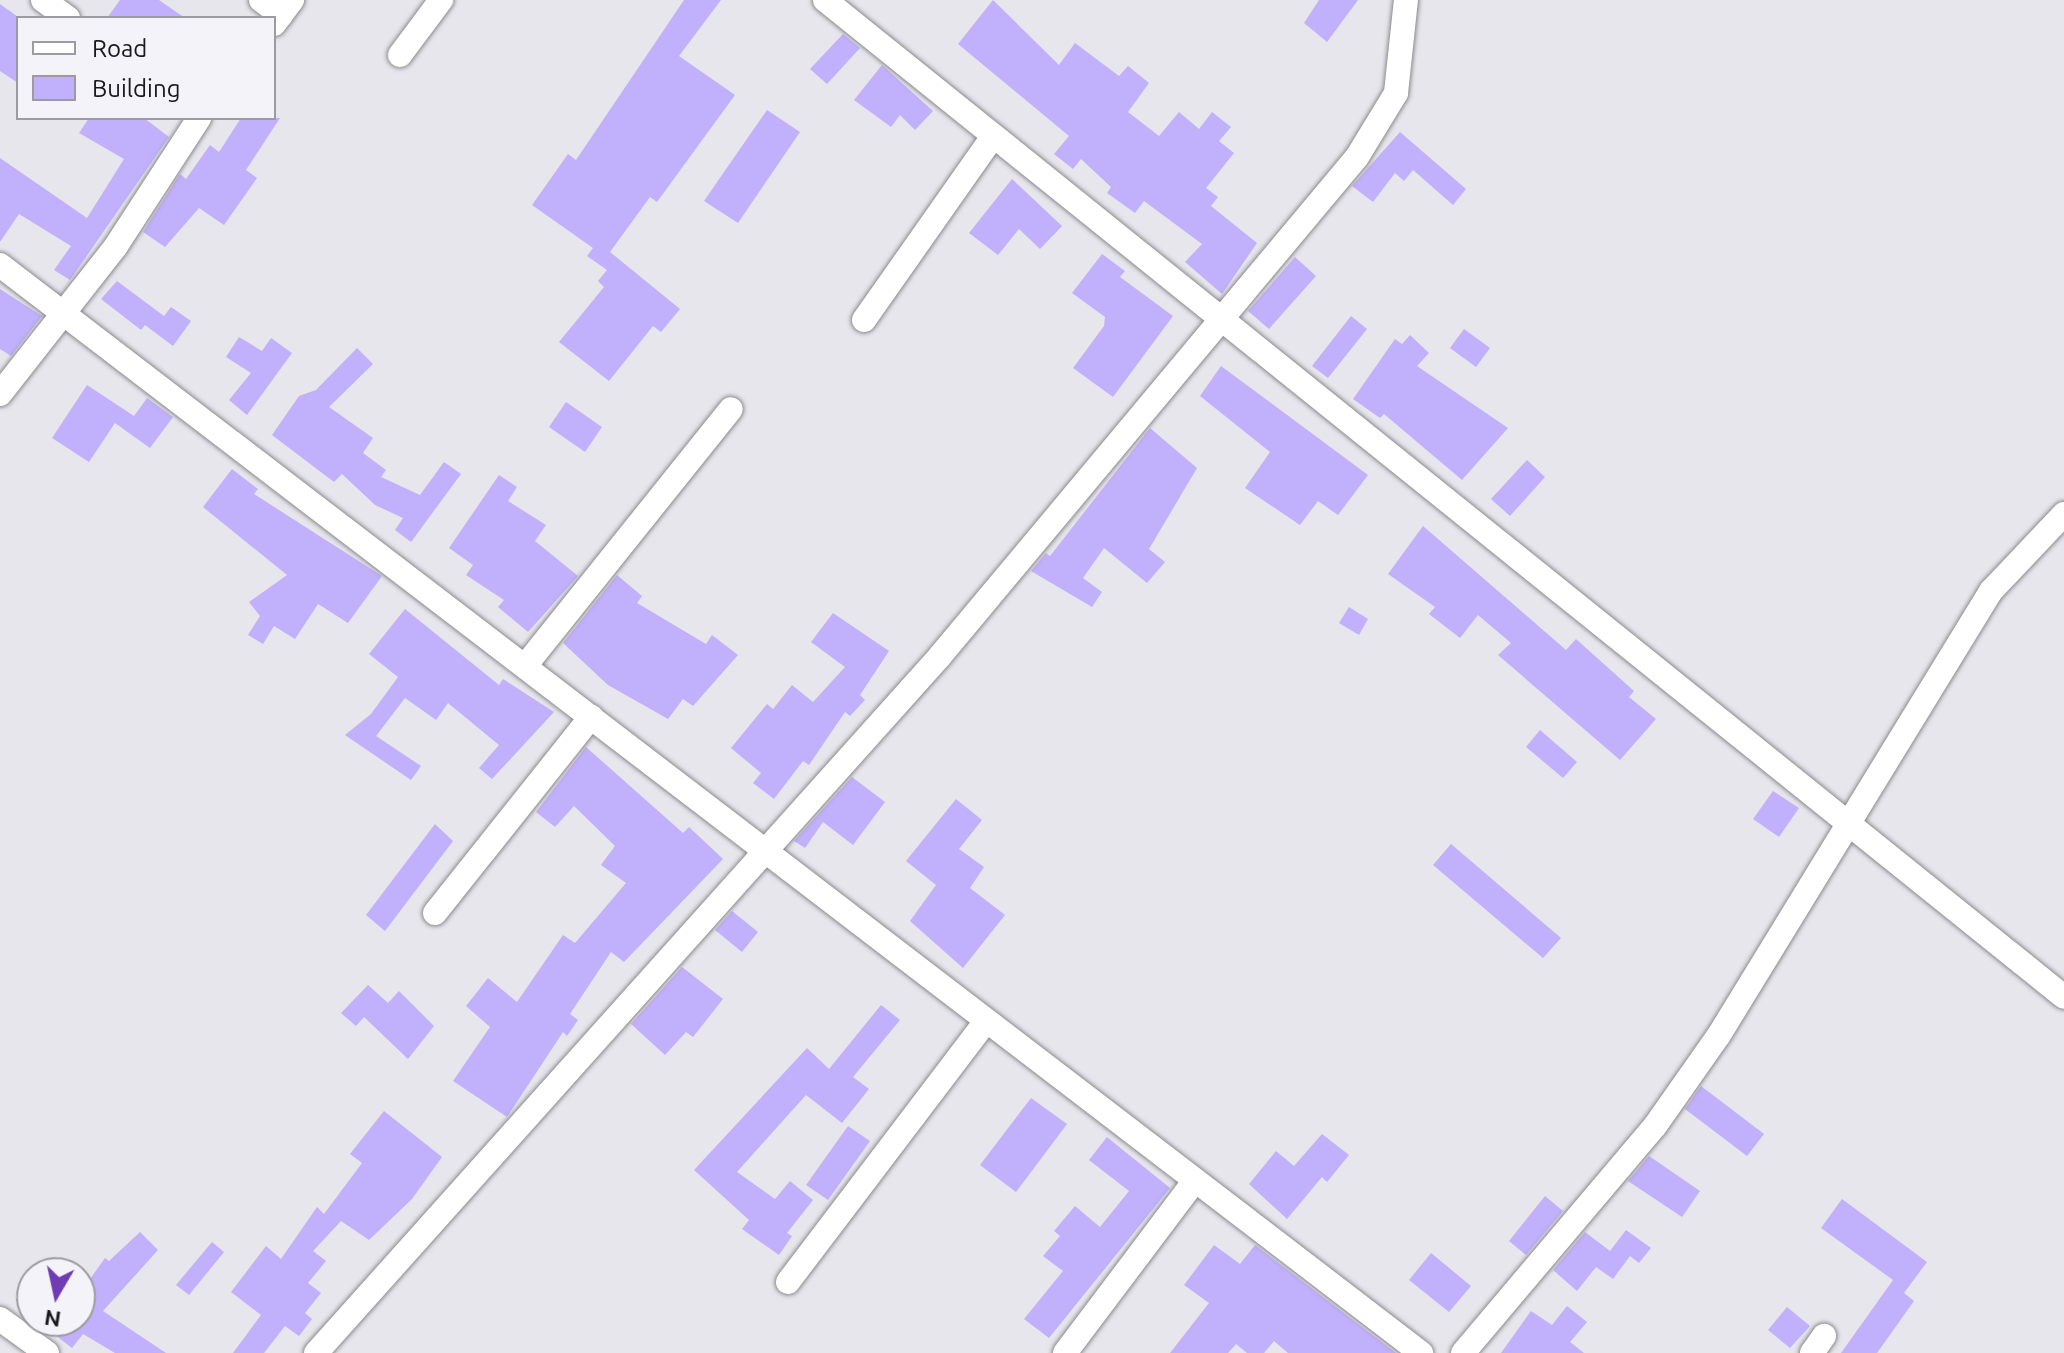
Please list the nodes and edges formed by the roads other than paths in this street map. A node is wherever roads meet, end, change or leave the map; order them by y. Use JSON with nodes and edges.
{"nodes":[{"id":1,"x":43,"y":0,"type":"edge"},
{"id":2,"x":261,"y":0,"type":"edge"},
{"id":3,"x":441,"y":0,"type":"edge"},
{"id":4,"x":825,"y":0,"type":"edge"},
{"id":5,"x":1406,"y":0,"type":"edge"},
{"id":6,"x":282,"y":13,"type":"edge"},
{"id":7,"x":65,"y":16,"type":"edge"},
{"id":8,"x":400,"y":55,"type":"dead end"},
{"id":9,"x":199,"y":120,"type":"edge"},
{"id":10,"x":991,"y":139,"type":"junction"},
{"id":11,"x":0,"y":265,"type":"edge"},
{"id":12,"x":60,"y":310,"type":"junction"},
{"id":13,"x":864,"y":320,"type":"dead end"},
{"id":14,"x":1220,"y":322,"type":"junction"},
{"id":15,"x":0,"y":394,"type":"edge"},
{"id":16,"x":731,"y":409,"type":"dead end"},
{"id":17,"x":2064,"y":514,"type":"edge"},
{"id":18,"x":525,"y":666,"type":"junction"},
{"id":19,"x":591,"y":717,"type":"junction"},
{"id":20,"x":1846,"y":824,"type":"junction"},
{"id":21,"x":764,"y":850,"type":"junction"},
{"id":22,"x":435,"y":913,"type":"dead end"},
{"id":23,"x":2064,"y":997,"type":"edge"},
{"id":24,"x":986,"y":1021,"type":"junction"},
{"id":25,"x":1194,"y":1182,"type":"junction"},
{"id":26,"x":788,"y":1282,"type":"dead end"},
{"id":27,"x":0,"y":1319,"type":"edge"},
{"id":28,"x":47,"y":1353,"type":"edge"},
{"id":29,"x":316,"y":1353,"type":"edge"},
{"id":30,"x":1065,"y":1353,"type":"edge"},
{"id":31,"x":1421,"y":1353,"type":"edge"},
{"id":32,"x":1463,"y":1353,"type":"edge"}],
"edges":[{"from":1,"to":7,"type":"street"},
{"from":2,"to":6,"type":"street"},
{"from":3,"to":8,"type":"street"},
{"from":4,"to":10,"type":"street"},
{"from":5,"to":14,"type":"street"},
{"from":9,"to":12,"type":"street"},
{"from":10,"to":13,"type":"street"},
{"from":10,"to":14,"type":"street"},
{"from":11,"to":12,"type":"street"},
{"from":12,"to":15,"type":"street"},
{"from":12,"to":18,"type":"street"},
{"from":14,"to":20,"type":"street"},
{"from":14,"to":21,"type":"street"},
{"from":16,"to":18,"type":"street"},
{"from":17,"to":20,"type":"street"},
{"from":18,"to":19,"type":"street"},
{"from":19,"to":21,"type":"street"},
{"from":19,"to":22,"type":"street"},
{"from":20,"to":23,"type":"street"},
{"from":20,"to":32,"type":"street"},
{"from":21,"to":24,"type":"street"},
{"from":21,"to":29,"type":"street"},
{"from":24,"to":25,"type":"street"},
{"from":24,"to":26,"type":"street"},
{"from":25,"to":30,"type":"street"},
{"from":25,"to":31,"type":"street"},
{"from":27,"to":28,"type":"street"}]}
